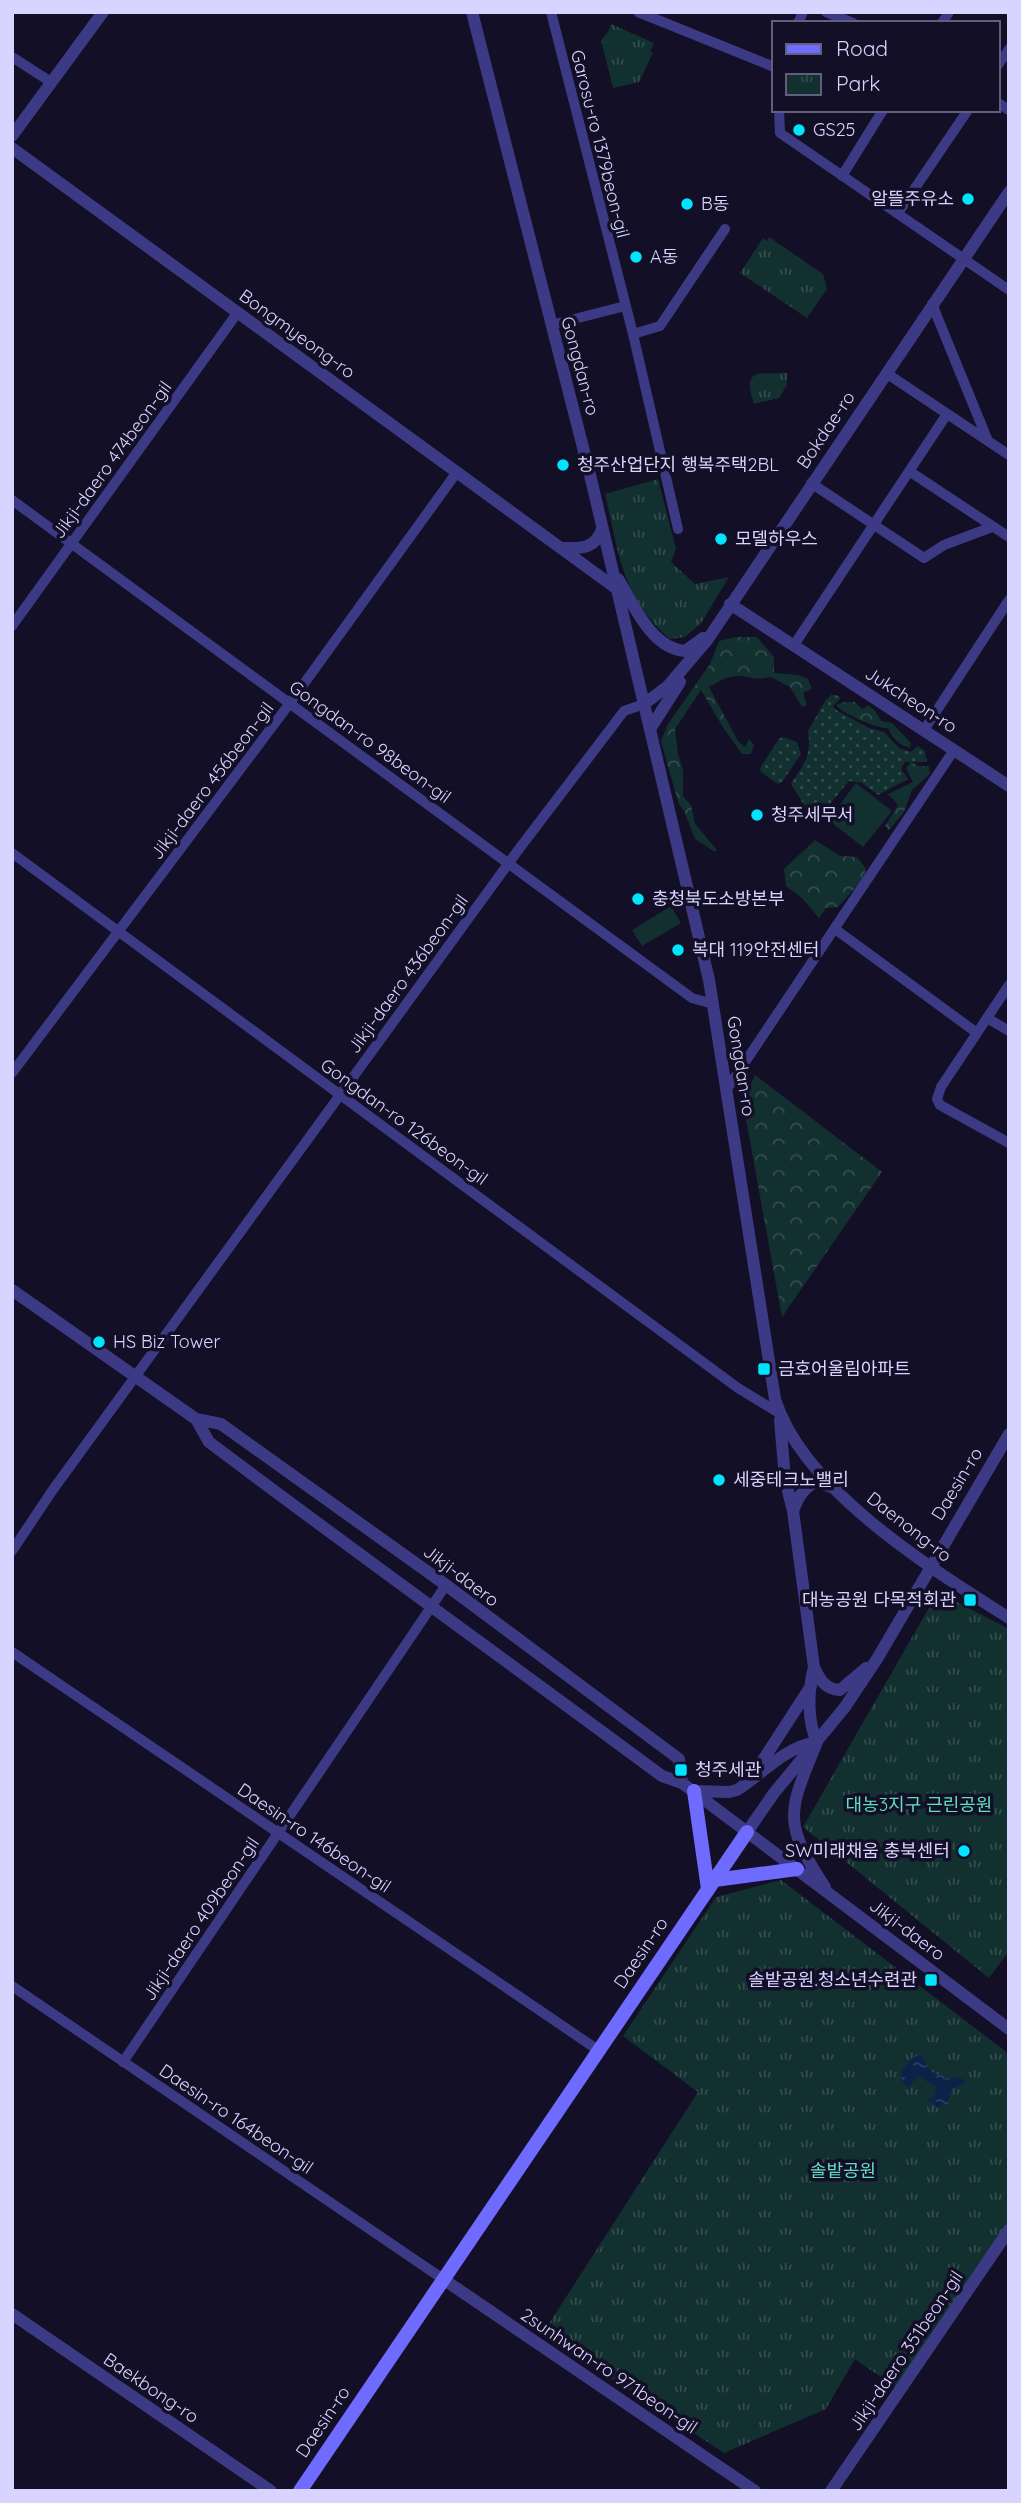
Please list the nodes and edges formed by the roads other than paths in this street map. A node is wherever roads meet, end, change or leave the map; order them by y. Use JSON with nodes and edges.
{"nodes":[{"id":1,"x":103,"y":12,"type":"edge"},
{"id":2,"x":472,"y":12,"type":"edge"},
{"id":3,"x":551,"y":12,"type":"edge"},
{"id":4,"x":827,"y":12,"type":"edge"},
{"id":5,"x":641,"y":13,"type":"edge"},
{"id":6,"x":848,"y":21,"type":"edge"},
{"id":7,"x":12,"y":57,"type":"edge"},
{"id":8,"x":772,"y":67,"type":"edge"},
{"id":9,"x":51,"y":82,"type":"junction"},
{"id":10,"x":779,"y":112,"type":"edge"},
{"id":11,"x":882,"y":112,"type":"edge"},
{"id":12,"x":967,"y":112,"type":"edge"},
{"id":13,"x":12,"y":136,"type":"edge"},
{"id":14,"x":12,"y":148,"type":"edge"},
{"id":15,"x":842,"y":176,"type":"junction"},
{"id":16,"x":1009,"y":191,"type":"edge"},
{"id":17,"x":898,"y":213,"type":"junction"},
{"id":18,"x":725,"y":229,"type":"dead end"},
{"id":19,"x":963,"y":259,"type":"junction"},
{"id":20,"x":1009,"y":290,"type":"edge"},
{"id":21,"x":932,"y":304,"type":"junction"},
{"id":22,"x":625,"y":306,"type":"junction"},
{"id":23,"x":238,"y":312,"type":"junction"},
{"id":24,"x":551,"y":325,"type":"junction"},
{"id":25,"x":633,"y":334,"type":"junction"},
{"id":26,"x":886,"y":373,"type":"junction"},
{"id":27,"x":947,"y":414,"type":"junction"},
{"id":28,"x":988,"y":441,"type":"junction"},
{"id":29,"x":1009,"y":456,"type":"edge"},
{"id":30,"x":909,"y":471,"type":"junction"},
{"id":31,"x":457,"y":472,"type":"junction"},
{"id":32,"x":811,"y":483,"type":"junction"},
{"id":33,"x":12,"y":500,"type":"edge"},
{"id":34,"x":873,"y":526,"type":"junction"},
{"id":35,"x":992,"y":527,"type":"junction"},
{"id":36,"x":602,"y":529,"type":"junction"},
{"id":37,"x":678,"y":529,"type":"dead end"},
{"id":38,"x":1009,"y":537,"type":"edge"},
{"id":39,"x":71,"y":544,"type":"junction"},
{"id":40,"x":561,"y":548,"type":"junction"},
{"id":41,"x":612,"y":568,"type":"junction"},
{"id":42,"x":617,"y":589,"type":"junction"},
{"id":43,"x":1009,"y":600,"type":"edge"},
{"id":44,"x":730,"y":604,"type":"junction"},
{"id":45,"x":12,"y":626,"type":"edge"},
{"id":46,"x":711,"y":634,"type":"junction"},
{"id":47,"x":794,"y":645,"type":"junction"},
{"id":48,"x":290,"y":703,"type":"junction"},
{"id":49,"x":644,"y":704,"type":"junction"},
{"id":50,"x":650,"y":729,"type":"junction"},
{"id":51,"x":924,"y":730,"type":"junction"},
{"id":52,"x":954,"y":750,"type":"junction"},
{"id":53,"x":1009,"y":786,"type":"edge"},
{"id":54,"x":12,"y":853,"type":"edge"},
{"id":55,"x":509,"y":862,"type":"junction"},
{"id":56,"x":835,"y":929,"type":"junction"},
{"id":57,"x":119,"y":931,"type":"junction"},
{"id":58,"x":1009,"y":985,"type":"edge"},
{"id":59,"x":713,"y":1004,"type":"junction"},
{"id":60,"x":987,"y":1018,"type":"junction"},
{"id":61,"x":1009,"y":1031,"type":"edge"},
{"id":62,"x":977,"y":1033,"type":"junction"},
{"id":63,"x":12,"y":1073,"type":"edge"},
{"id":64,"x":727,"y":1089,"type":"junction"},
{"id":65,"x":340,"y":1094,"type":"junction"},
{"id":66,"x":1009,"y":1143,"type":"edge"},
{"id":67,"x":12,"y":1290,"type":"edge"},
{"id":68,"x":136,"y":1377,"type":"junction"},
{"id":69,"x":779,"y":1413,"type":"junction"},
{"id":70,"x":195,"y":1419,"type":"junction"},
{"id":71,"x":1009,"y":1434,"type":"edge"},
{"id":72,"x":837,"y":1489,"type":"junction"},
{"id":73,"x":793,"y":1511,"type":"junction"},
{"id":74,"x":12,"y":1550,"type":"edge"},
{"id":75,"x":930,"y":1567,"type":"junction"},
{"id":76,"x":446,"y":1585,"type":"junction"},
{"id":77,"x":433,"y":1605,"type":"junction"},
{"id":78,"x":1009,"y":1618,"type":"edge"},
{"id":79,"x":12,"y":1652,"type":"edge"},
{"id":80,"x":877,"y":1659,"type":"junction"},
{"id":81,"x":814,"y":1667,"type":"junction"},
{"id":82,"x":811,"y":1686,"type":"junction"},
{"id":83,"x":817,"y":1742,"type":"junction"},
{"id":84,"x":749,"y":1782,"type":"junction"},
{"id":85,"x":688,"y":1787,"type":"junction"},
{"id":86,"x":278,"y":1832,"type":"junction"},
{"id":87,"x":747,"y":1832,"type":"junction"},
{"id":88,"x":797,"y":1869,"type":"junction"},
{"id":89,"x":711,"y":1884,"type":"junction"},
{"id":90,"x":830,"y":1894,"type":"junction"},
{"id":91,"x":12,"y":1986,"type":"edge"},
{"id":92,"x":1009,"y":2029,"type":"edge"},
{"id":93,"x":598,"y":2050,"type":"junction"},
{"id":94,"x":123,"y":2062,"type":"junction"},
{"id":95,"x":1009,"y":2230,"type":"edge"},
{"id":96,"x":443,"y":2279,"type":"junction"},
{"id":97,"x":12,"y":2314,"type":"edge"},
{"id":98,"x":271,"y":2491,"type":"edge"},
{"id":99,"x":300,"y":2491,"type":"edge"},
{"id":100,"x":755,"y":2491,"type":"edge"},
{"id":101,"x":831,"y":2491,"type":"edge"}],
"edges":[{"from":1,"to":9,"type":"street"},
{"from":2,"to":24,"type":"street","name":"Gongdan-ro"},
{"from":3,"to":22,"type":"street","name":"Garosu-ro 1379beon-gil"},
{"from":4,"to":6,"type":"street"},
{"from":5,"to":8,"type":"street"},
{"from":7,"to":9,"type":"street"},
{"from":9,"to":13,"type":"street"},
{"from":10,"to":15,"type":"street"},
{"from":11,"to":15,"type":"street"},
{"from":12,"to":17,"type":"street"},
{"from":14,"to":23,"type":"street","name":"Bongmyeong-ro"},
{"from":15,"to":17,"type":"street"},
{"from":16,"to":19,"type":"street","name":"Bokdae-ro"},
{"from":17,"to":19,"type":"street"},
{"from":18,"to":25,"type":"street"},
{"from":19,"to":20,"type":"street"},
{"from":19,"to":21,"type":"street","name":"Bokdae-ro"},
{"from":21,"to":26,"type":"street","name":"Bokdae-ro"},
{"from":21,"to":28,"type":"street"},
{"from":22,"to":24,"type":"street"},
{"from":22,"to":25,"type":"street","name":"Garosu-ro 1379beon-gil"},
{"from":23,"to":31,"type":"street","name":"Bongmyeong-ro"},
{"from":23,"to":39,"type":"street","name":"Jikji-daero 474beon-gil"},
{"from":24,"to":36,"type":"street","name":"Gongdan-ro"},
{"from":25,"to":37,"type":"street","name":"Garosu-ro 1379beon-gil"},
{"from":26,"to":27,"type":"street"},
{"from":26,"to":32,"type":"street","name":"Bokdae-ro"},
{"from":27,"to":28,"type":"street"},
{"from":27,"to":30,"type":"street"},
{"from":28,"to":29,"type":"street"},
{"from":30,"to":34,"type":"street"},
{"from":30,"to":35,"type":"street"},
{"from":31,"to":40,"type":"street","name":"Bongmyeong-ro"},
{"from":31,"to":48,"type":"street","name":"Jikji-daero 456beon-gil"},
{"from":32,"to":34,"type":"street"},
{"from":32,"to":44,"type":"street","name":"Bokdae-ro"},
{"from":33,"to":39,"type":"street","name":"Gongdan-ro 98beon-gil"},
{"from":34,"to":35,"type":"street"},
{"from":34,"to":47,"type":"street"},
{"from":35,"to":38,"type":"street"},
{"from":36,"to":40,"type":"street"},
{"from":36,"to":41,"type":"street","name":"Gongdan-ro"},
{"from":39,"to":45,"type":"street","name":"Jikji-daero 474beon-gil"},
{"from":39,"to":48,"type":"street","name":"Gongdan-ro 98beon-gil"},
{"from":40,"to":42,"type":"street","name":"Bongmyeong-ro"},
{"from":41,"to":42,"type":"street","name":"Gongdan-ro"},
{"from":41,"to":46,"type":"street"},
{"from":42,"to":49,"type":"street","name":"Gongdan-ro"},
{"from":43,"to":51,"type":"street"},
{"from":44,"to":46,"type":"street","name":"Bokdae-ro"},
{"from":44,"to":47,"type":"street","name":"Jukcheon-ro"},
{"from":46,"to":49,"type":"street","name":"Bokdae-ro"},
{"from":46,"to":50,"type":"street"},
{"from":47,"to":51,"type":"street","name":"Jukcheon-ro"},
{"from":48,"to":55,"type":"street","name":"Gongdan-ro 98beon-gil"},
{"from":48,"to":57,"type":"street","name":"Jikji-daero 456beon-gil"},
{"from":49,"to":50,"type":"street","name":"Gongdan-ro"},
{"from":49,"to":55,"type":"street","name":"Jikji-daero 436beon-gil"},
{"from":50,"to":59,"type":"street","name":"Gongdan-ro"},
{"from":51,"to":52,"type":"street","name":"Jukcheon-ro"},
{"from":52,"to":53,"type":"street","name":"Jukcheon-ro"},
{"from":52,"to":56,"type":"street"},
{"from":54,"to":57,"type":"street","name":"Gongdan-ro 126beon-gil"},
{"from":55,"to":59,"type":"street","name":"Gongdan-ro 98beon-gil"},
{"from":55,"to":65,"type":"street","name":"Jikji-daero 436beon-gil"},
{"from":56,"to":62,"type":"street"},
{"from":56,"to":64,"type":"street"},
{"from":57,"to":63,"type":"street","name":"Jikji-daero 456beon-gil"},
{"from":57,"to":65,"type":"street","name":"Gongdan-ro 126beon-gil"},
{"from":58,"to":60,"type":"street"},
{"from":59,"to":64,"type":"street","name":"Gongdan-ro"},
{"from":60,"to":61,"type":"street"},
{"from":60,"to":62,"type":"street"},
{"from":62,"to":66,"type":"street"},
{"from":64,"to":69,"type":"street","name":"Gongdan-ro"},
{"from":65,"to":68,"type":"street","name":"Jikji-daero 436beon-gil"},
{"from":65,"to":69,"type":"street","name":"Gongdan-ro 126beon-gil"},
{"from":67,"to":68,"type":"street","name":"Jikji-daero"},
{"from":68,"to":70,"type":"street","name":"Jikji-daero"},
{"from":68,"to":74,"type":"street","name":"Jikji-daero 436beon-gil"},
{"from":69,"to":72,"type":"street","name":"Daenong-ro"},
{"from":69,"to":73,"type":"street"},
{"from":70,"to":76,"type":"street","name":"Jikji-daero"},
{"from":70,"to":77,"type":"street","name":"Jikji-daero"},
{"from":71,"to":75,"type":"street","name":"Daesin-ro"},
{"from":72,"to":73,"type":"street"},
{"from":72,"to":75,"type":"street","name":"Daenong-ro"},
{"from":73,"to":81,"type":"street"},
{"from":75,"to":78,"type":"street","name":"Daenong-ro"},
{"from":75,"to":80,"type":"street","name":"Daesin-ro"},
{"from":76,"to":77,"type":"street","name":"Jikji-daero 409beon-gil"},
{"from":76,"to":85,"type":"street","name":"Jikji-daero"},
{"from":77,"to":85,"type":"street","name":"Jikji-daero"},
{"from":77,"to":86,"type":"street","name":"Jikji-daero 409beon-gil"},
{"from":79,"to":86,"type":"street","name":"Daesin-ro 146beon-gil"},
{"from":80,"to":81,"type":"street"},
{"from":80,"to":83,"type":"street","name":"Daesin-ro"},
{"from":81,"to":82,"type":"street"},
{"from":82,"to":83,"type":"street"},
{"from":82,"to":84,"type":"street"},
{"from":83,"to":84,"type":"street"},
{"from":83,"to":87,"type":"street","name":"Daesin-ro"},
{"from":83,"to":90,"type":"street"},
{"from":84,"to":85,"type":"street"},
{"from":85,"to":87,"type":"street","name":"Jikji-daero"},
{"from":85,"to":89,"type":"main road"},
{"from":86,"to":93,"type":"street","name":"Daesin-ro 146beon-gil"},
{"from":86,"to":94,"type":"street","name":"Jikji-daero 409beon-gil"},
{"from":87,"to":88,"type":"street","name":"Jikji-daero"},
{"from":87,"to":89,"type":"main road","name":"Daesin-ro"},
{"from":88,"to":89,"type":"main road"},
{"from":88,"to":90,"type":"street","name":"Jikji-daero"},
{"from":89,"to":93,"type":"main road","name":"Daesin-ro"},
{"from":90,"to":92,"type":"street","name":"Jikji-daero"},
{"from":91,"to":94,"type":"street","name":"Daesin-ro 164beon-gil"},
{"from":93,"to":96,"type":"main road","name":"Daesin-ro"},
{"from":94,"to":96,"type":"street","name":"Daesin-ro 164beon-gil"},
{"from":95,"to":101,"type":"street","name":"Jikji-daero 351beon-gil"},
{"from":96,"to":99,"type":"main road","name":"Daesin-ro"},
{"from":96,"to":100,"type":"street","name":"2sunhwan-ro 971beon-gil"},
{"from":97,"to":98,"type":"street","name":"Baekbong-ro"}]}
